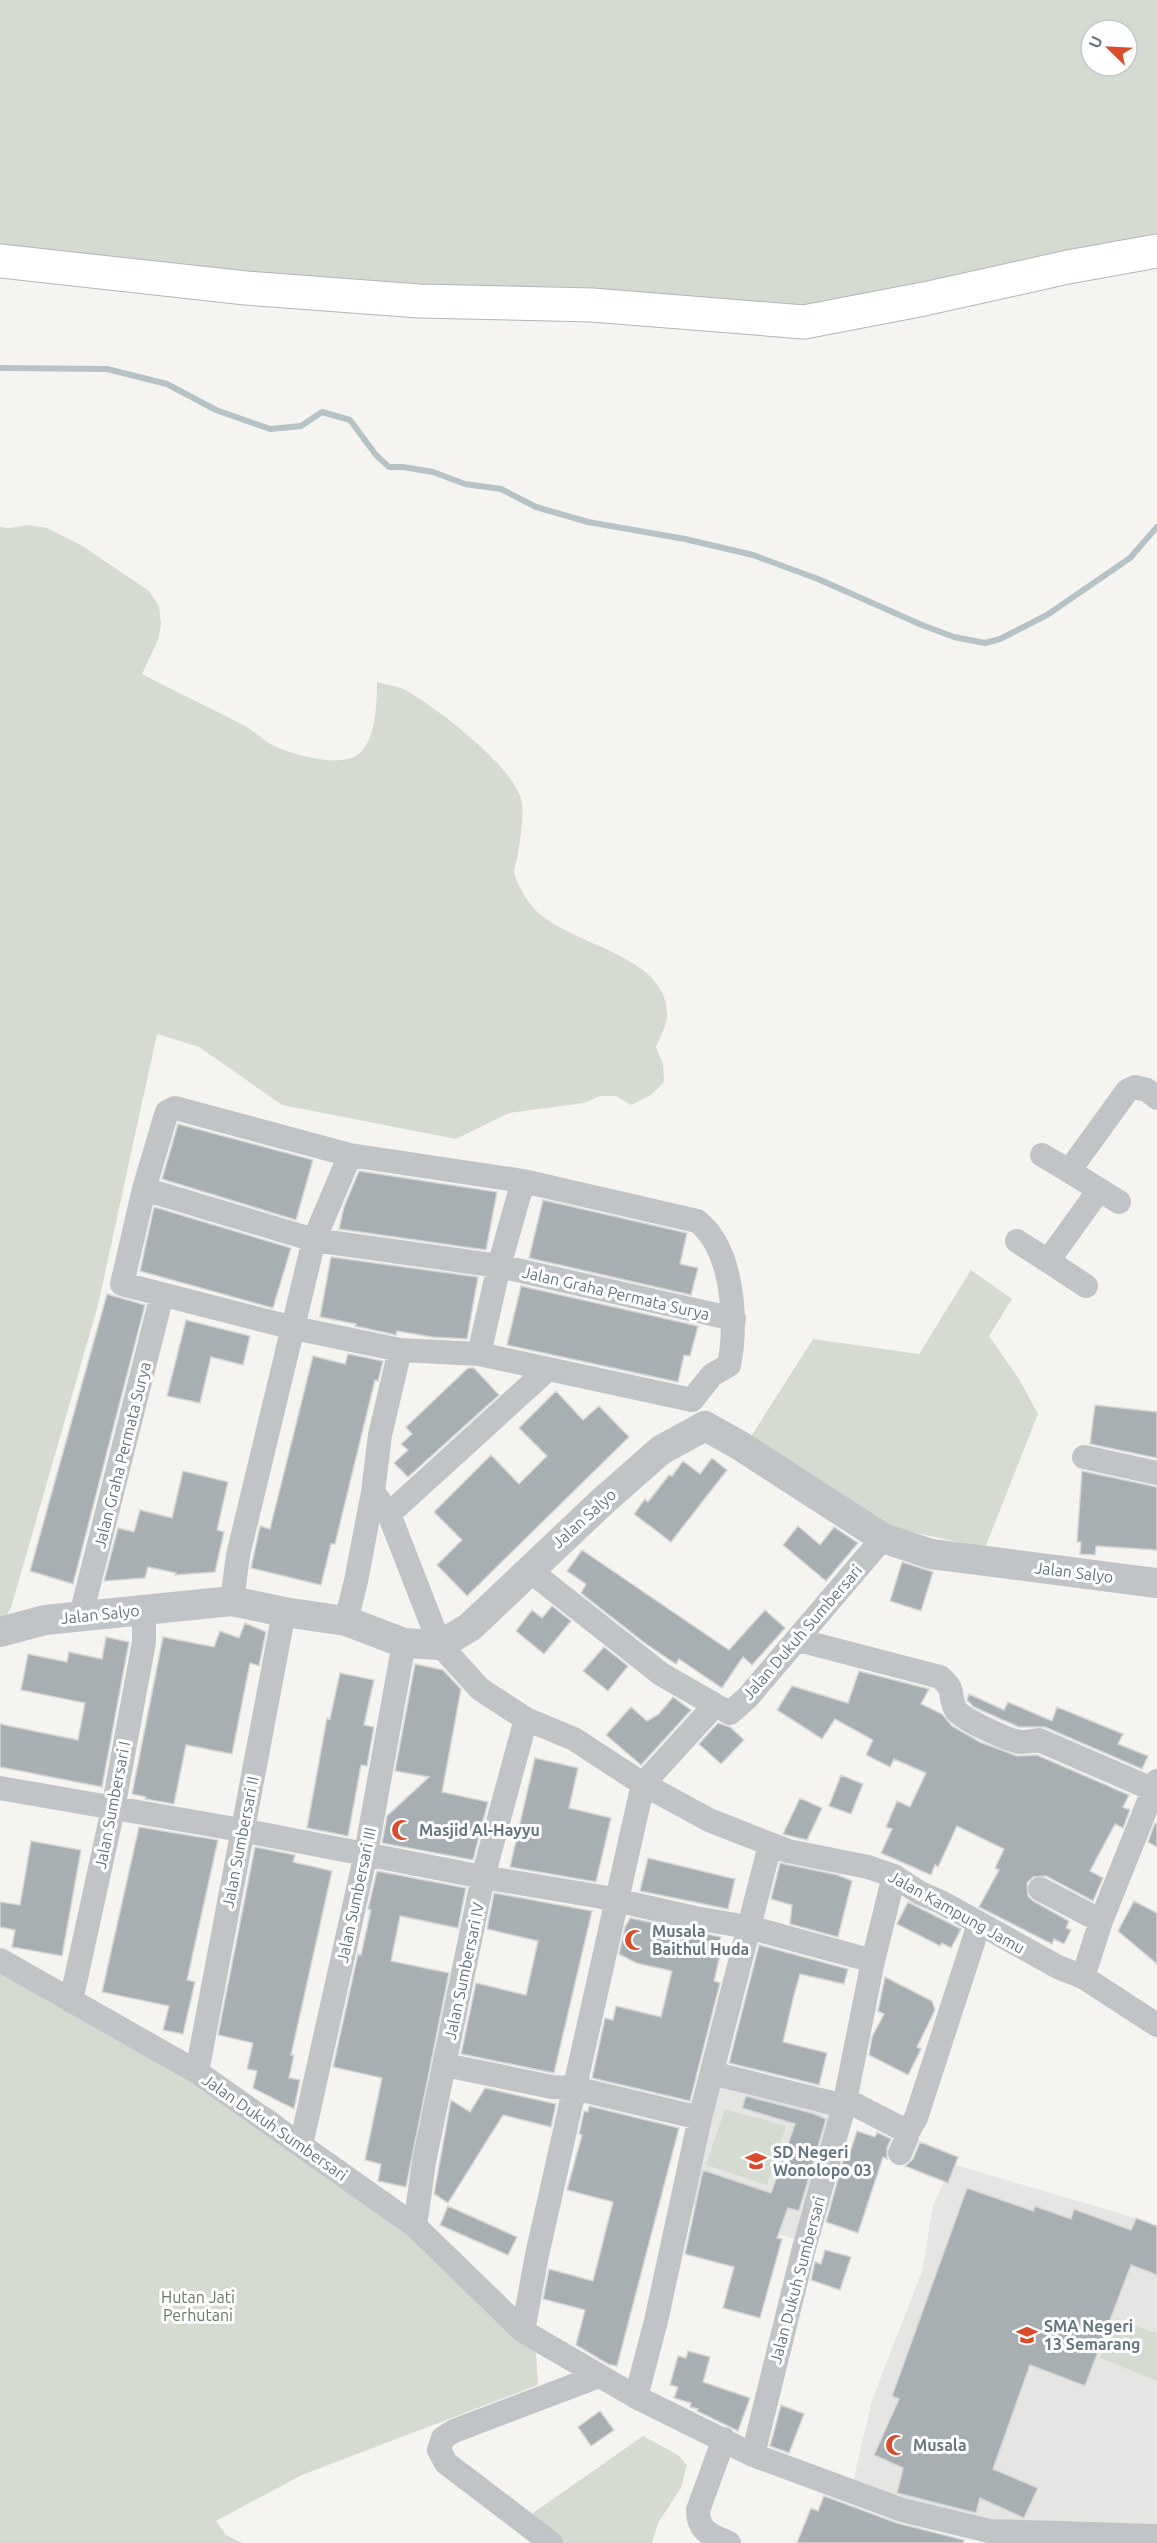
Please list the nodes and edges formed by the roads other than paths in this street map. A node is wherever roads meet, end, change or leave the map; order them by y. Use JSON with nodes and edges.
{"nodes":[{"id":1,"x":1157,"y":251,"type":"edge"},
{"id":2,"x":0,"y":261,"type":"edge"},
{"id":3,"x":1157,"y":1098,"type":"edge"},
{"id":4,"x":350,"y":1155,"type":"junction"},
{"id":5,"x":1042,"y":1155,"type":"dead end"},
{"id":6,"x":1069,"y":1171,"type":"junction"},
{"id":7,"x":524,"y":1181,"type":"junction"},
{"id":8,"x":144,"y":1189,"type":"junction"},
{"id":9,"x":314,"y":1240,"type":"junction"},
{"id":10,"x":1017,"y":1241,"type":"dead end"},
{"id":11,"x":1048,"y":1261,"type":"junction"},
{"id":12,"x":499,"y":1266,"type":"junction"},
{"id":13,"x":1086,"y":1286,"type":"dead end"},
{"id":14,"x":162,"y":1295,"type":"junction"},
{"id":15,"x":734,"y":1319,"type":"junction"},
{"id":16,"x":294,"y":1328,"type":"junction"},
{"id":17,"x":400,"y":1350,"type":"junction"},
{"id":18,"x":479,"y":1354,"type":"junction"},
{"id":19,"x":547,"y":1370,"type":"junction"},
{"id":20,"x":698,"y":1413,"type":"junction"},
{"id":21,"x":1084,"y":1457,"type":"dead end"},
{"id":22,"x":1157,"y":1473,"type":"edge"},
{"id":23,"x":374,"y":1492,"type":"junction"},
{"id":24,"x":389,"y":1514,"type":"junction"},
{"id":25,"x":884,"y":1538,"type":"junction"},
{"id":26,"x":529,"y":1570,"type":"junction"},
{"id":27,"x":1157,"y":1583,"type":"edge"},
{"id":28,"x":232,"y":1590,"type":"junction"},
{"id":29,"x":144,"y":1609,"type":"junction"},
{"id":30,"x":284,"y":1612,"type":"junction"},
{"id":31,"x":81,"y":1615,"type":"junction"},
{"id":32,"x":345,"y":1621,"type":"junction"},
{"id":33,"x":1,"y":1635,"type":"edge"},
{"id":34,"x":798,"y":1640,"type":"junction"},
{"id":35,"x":404,"y":1643,"type":"junction"},
{"id":36,"x":440,"y":1645,"type":"junction"},
{"id":37,"x":715,"y":1705,"type":"junction"},
{"id":38,"x":526,"y":1719,"type":"junction"},
{"id":39,"x":643,"y":1784,"type":"junction"},
{"id":40,"x":1155,"y":1785,"type":"edge"},
{"id":41,"x":0,"y":1788,"type":"edge"},
{"id":42,"x":113,"y":1809,"type":"junction"},
{"id":43,"x":241,"y":1830,"type":"junction"},
{"id":44,"x":770,"y":1845,"type":"junction"},
{"id":45,"x":366,"y":1853,"type":"junction"},
{"id":46,"x":894,"y":1876,"type":"junction"},
{"id":47,"x":483,"y":1877,"type":"junction"},
{"id":48,"x":1040,"y":1889,"type":"dead end"},
{"id":49,"x":617,"y":1900,"type":"junction"},
{"id":50,"x":1101,"y":1920,"type":"junction"},
{"id":51,"x":980,"y":1924,"type":"junction"},
{"id":52,"x":748,"y":1927,"type":"junction"},
{"id":53,"x":0,"y":1960,"type":"edge"},
{"id":54,"x":873,"y":1961,"type":"junction"},
{"id":55,"x":1083,"y":1977,"type":"junction"},
{"id":56,"x":71,"y":2001,"type":"junction"},
{"id":57,"x":1157,"y":2025,"type":"edge"},
{"id":58,"x":445,"y":2066,"type":"junction"},
{"id":59,"x":197,"y":2072,"type":"junction"},
{"id":60,"x":711,"y":2073,"type":"junction"},
{"id":61,"x":574,"y":2088,"type":"junction"},
{"id":62,"x":845,"y":2103,"type":"junction"},
{"id":63,"x":700,"y":2118,"type":"junction"},
{"id":64,"x":301,"y":2145,"type":"junction"},
{"id":65,"x":415,"y":2226,"type":"junction"},
{"id":66,"x":524,"y":2331,"type":"junction"},
{"id":67,"x":599,"y":2376,"type":"junction"},
{"id":68,"x":636,"y":2397,"type":"junction"},
{"id":69,"x":724,"y":2439,"type":"junction"},
{"id":70,"x":753,"y":2455,"type":"junction"},
{"id":71,"x":1157,"y":2535,"type":"edge"},
{"id":72,"x":551,"y":2543,"type":"edge"},
{"id":73,"x":729,"y":2543,"type":"edge"}],
"edges":[{"from":1,"to":2,"type":"main road"},
{"from":3,"to":6,"type":"street"},
{"from":4,"to":7,"type":"street","name":"Jalan Graha Permata Surya"},
{"from":4,"to":8,"type":"street","name":"Jalan Graha Permata Surya"},
{"from":4,"to":9,"type":"street"},
{"from":5,"to":6,"type":"street"},
{"from":6,"to":11,"type":"street"},
{"from":7,"to":12,"type":"street","name":"Jalan Graha Permata Surya"},
{"from":7,"to":15,"type":"street","name":"Jalan Graha Permata Surya"},
{"from":8,"to":9,"type":"street","name":"Jalan Graha Permata Surya"},
{"from":8,"to":14,"type":"street","name":"Jalan Graha Permata Surya"},
{"from":9,"to":12,"type":"street","name":"Jalan Graha Permata Surya"},
{"from":9,"to":16,"type":"street"},
{"from":10,"to":11,"type":"street"},
{"from":11,"to":13,"type":"street"},
{"from":12,"to":15,"type":"street","name":"Jalan Graha Permata Surya"},
{"from":12,"to":18,"type":"street","name":"Jalan Graha Permata Surya"},
{"from":14,"to":16,"type":"street","name":"Jalan Graha Permata Surya"},
{"from":14,"to":31,"type":"street","name":"Jalan Graha Permata Surya"},
{"from":15,"to":20,"type":"street","name":"Jalan Graha Permata Surya"},
{"from":16,"to":17,"type":"street","name":"Jalan Graha Permata Surya"},
{"from":16,"to":28,"type":"street"},
{"from":17,"to":18,"type":"street","name":"Jalan Graha Permata Surya"},
{"from":17,"to":23,"type":"street"},
{"from":18,"to":19,"type":"street","name":"Jalan Graha Permata Surya"},
{"from":19,"to":20,"type":"street","name":"Jalan Graha Permata Surya"},
{"from":19,"to":24,"type":"street"},
{"from":20,"to":25,"type":"street","name":"Jalan Salyo"},
{"from":20,"to":26,"type":"street","name":"Jalan Salyo"},
{"from":21,"to":22,"type":"street"},
{"from":23,"to":24,"type":"street"},
{"from":23,"to":32,"type":"street"},
{"from":24,"to":36,"type":"street"},
{"from":25,"to":27,"type":"street","name":"Jalan Salyo"},
{"from":25,"to":34,"type":"street","name":"Jalan Dukuh Sumbersari"},
{"from":26,"to":36,"type":"street","name":"Jalan Salyo"},
{"from":26,"to":37,"type":"street"},
{"from":28,"to":29,"type":"street","name":"Jalan Salyo"},
{"from":28,"to":30,"type":"street","name":"Jalan Salyo"},
{"from":29,"to":31,"type":"street","name":"Jalan Salyo"},
{"from":29,"to":42,"type":"street","name":"Jalan Sumbersari I"},
{"from":30,"to":32,"type":"street","name":"Jalan Salyo"},
{"from":30,"to":43,"type":"street","name":"Jalan Sumbersari II"},
{"from":31,"to":33,"type":"street","name":"Jalan Salyo"},
{"from":32,"to":35,"type":"street","name":"Jalan Salyo"},
{"from":34,"to":37,"type":"street","name":"Jalan Dukuh Sumbersari"},
{"from":34,"to":40,"type":"street"},
{"from":35,"to":36,"type":"street","name":"Jalan Salyo"},
{"from":35,"to":45,"type":"street","name":"Jalan Sumbersari III"},
{"from":36,"to":38,"type":"street","name":"Jalan Kampung Jamu"},
{"from":37,"to":39,"type":"street"},
{"from":38,"to":39,"type":"street","name":"Jalan Kampung Jamu"},
{"from":38,"to":47,"type":"street","name":"Jalan Sumbersari IV"},
{"from":39,"to":44,"type":"street","name":"Jalan Kampung Jamu"},
{"from":39,"to":49,"type":"street"},
{"from":40,"to":50,"type":"street"},
{"from":41,"to":42,"type":"street"},
{"from":42,"to":43,"type":"street"},
{"from":42,"to":56,"type":"street","name":"Jalan Sumbersari I"},
{"from":43,"to":45,"type":"street"},
{"from":43,"to":59,"type":"street","name":"Jalan Sumbersari II"},
{"from":44,"to":46,"type":"street","name":"Jalan Kampung Jamu"},
{"from":44,"to":52,"type":"street"},
{"from":45,"to":47,"type":"street"},
{"from":45,"to":64,"type":"street","name":"Jalan Sumbersari III"},
{"from":46,"to":51,"type":"street","name":"Jalan Kampung Jamu"},
{"from":46,"to":54,"type":"street","name":"Jalan Dukuh Sumbersari"},
{"from":47,"to":49,"type":"street"},
{"from":47,"to":58,"type":"street","name":"Jalan Sumbersari IV"},
{"from":48,"to":50,"type":"street"},
{"from":49,"to":52,"type":"street"},
{"from":49,"to":61,"type":"street"},
{"from":50,"to":55,"type":"street"},
{"from":51,"to":55,"type":"street","name":"Jalan Kampung Jamu"},
{"from":51,"to":62,"type":"street"},
{"from":52,"to":54,"type":"street"},
{"from":52,"to":60,"type":"street"},
{"from":53,"to":56,"type":"street","name":"Jalan Dukuh Sumbersari"},
{"from":54,"to":62,"type":"street","name":"Jalan Dukuh Sumbersari"},
{"from":55,"to":57,"type":"street","name":"Jalan Kampung Jamu"},
{"from":56,"to":59,"type":"street","name":"Jalan Dukuh Sumbersari"},
{"from":58,"to":61,"type":"street"},
{"from":58,"to":65,"type":"street","name":"Jalan Sumbersari IV"},
{"from":59,"to":64,"type":"street","name":"Jalan Dukuh Sumbersari"},
{"from":60,"to":62,"type":"street"},
{"from":60,"to":63,"type":"street"},
{"from":61,"to":63,"type":"street"},
{"from":61,"to":66,"type":"street"},
{"from":62,"to":70,"type":"street","name":"Jalan Dukuh Sumbersari"},
{"from":63,"to":68,"type":"street"},
{"from":64,"to":65,"type":"street","name":"Jalan Dukuh Sumbersari"},
{"from":65,"to":66,"type":"street","name":"Jalan Dukuh Sumbersari"},
{"from":66,"to":67,"type":"street","name":"Jalan Dukuh Sumbersari"},
{"from":67,"to":68,"type":"street","name":"Jalan Dukuh Sumbersari"},
{"from":67,"to":72,"type":"street"},
{"from":68,"to":69,"type":"street","name":"Jalan Dukuh Sumbersari"},
{"from":69,"to":70,"type":"street","name":"Jalan Dukuh Sumbersari"},
{"from":69,"to":73,"type":"street"},
{"from":70,"to":71,"type":"street","name":"Jalan Dukuh Sumbersari"}]}
